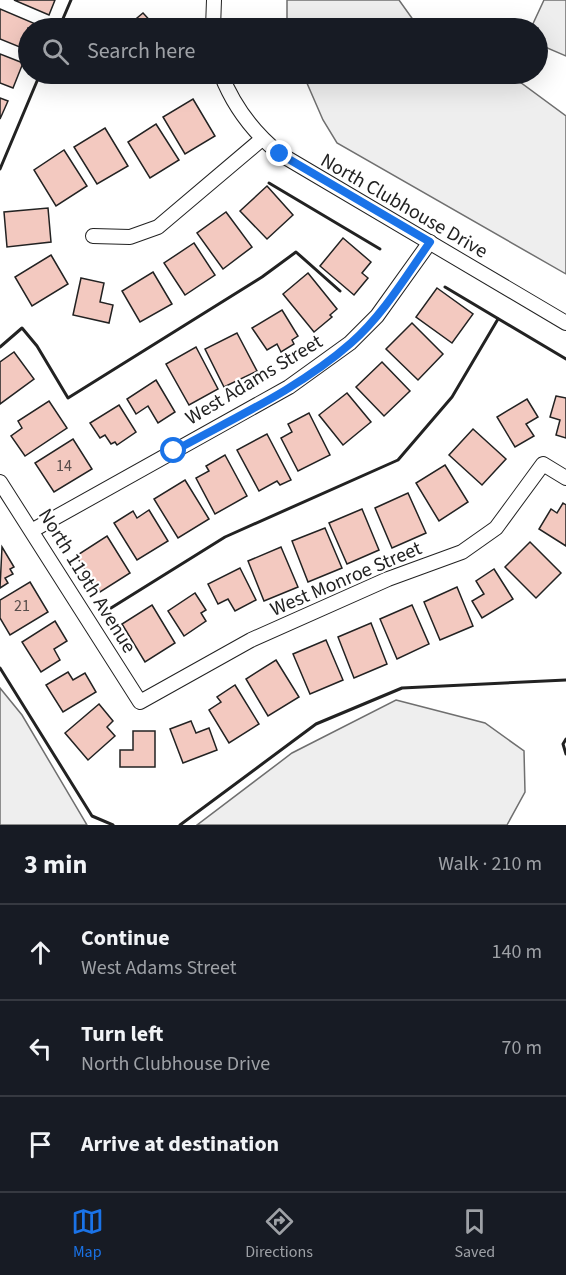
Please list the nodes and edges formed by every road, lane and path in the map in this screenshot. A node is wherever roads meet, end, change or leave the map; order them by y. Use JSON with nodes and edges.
{"nodes":[{"id":1,"x":214,"y":0,"type":"edge"},
{"id":2,"x":213,"y":18,"type":"edge"},
{"id":3,"x":226,"y":84,"type":"edge"},
{"id":4,"x":262,"y":139,"type":"junction"},
{"id":5,"x":93,"y":236,"type":"dead end"},
{"id":6,"x":430,"y":242,"type":"junction"},
{"id":7,"x":566,"y":323,"type":"edge"},
{"id":8,"x":566,"y":478,"type":"edge"},
{"id":9,"x":0,"y":482,"type":"edge"},
{"id":10,"x":33,"y":530,"type":"junction"},
{"id":11,"x":140,"y":702,"type":"joint"}],
"edges":[{"from":1,"to":2,"type":"street"},
{"from":3,"to":4,"type":"street","name":"North Clubhouse Drive"},
{"from":4,"to":5,"type":"street"},
{"from":4,"to":6,"type":"street","name":"North Clubhouse Drive"},
{"from":6,"to":7,"type":"street","name":"North Clubhouse Drive"},
{"from":6,"to":10,"type":"street","name":"West Adams Street"},
{"from":8,"to":11,"type":"street","name":"West Monroe Street"},
{"from":9,"to":10,"type":"street","name":"North 119th Avenue"},
{"from":10,"to":11,"type":"street","name":"North 119th Avenue"}]}
